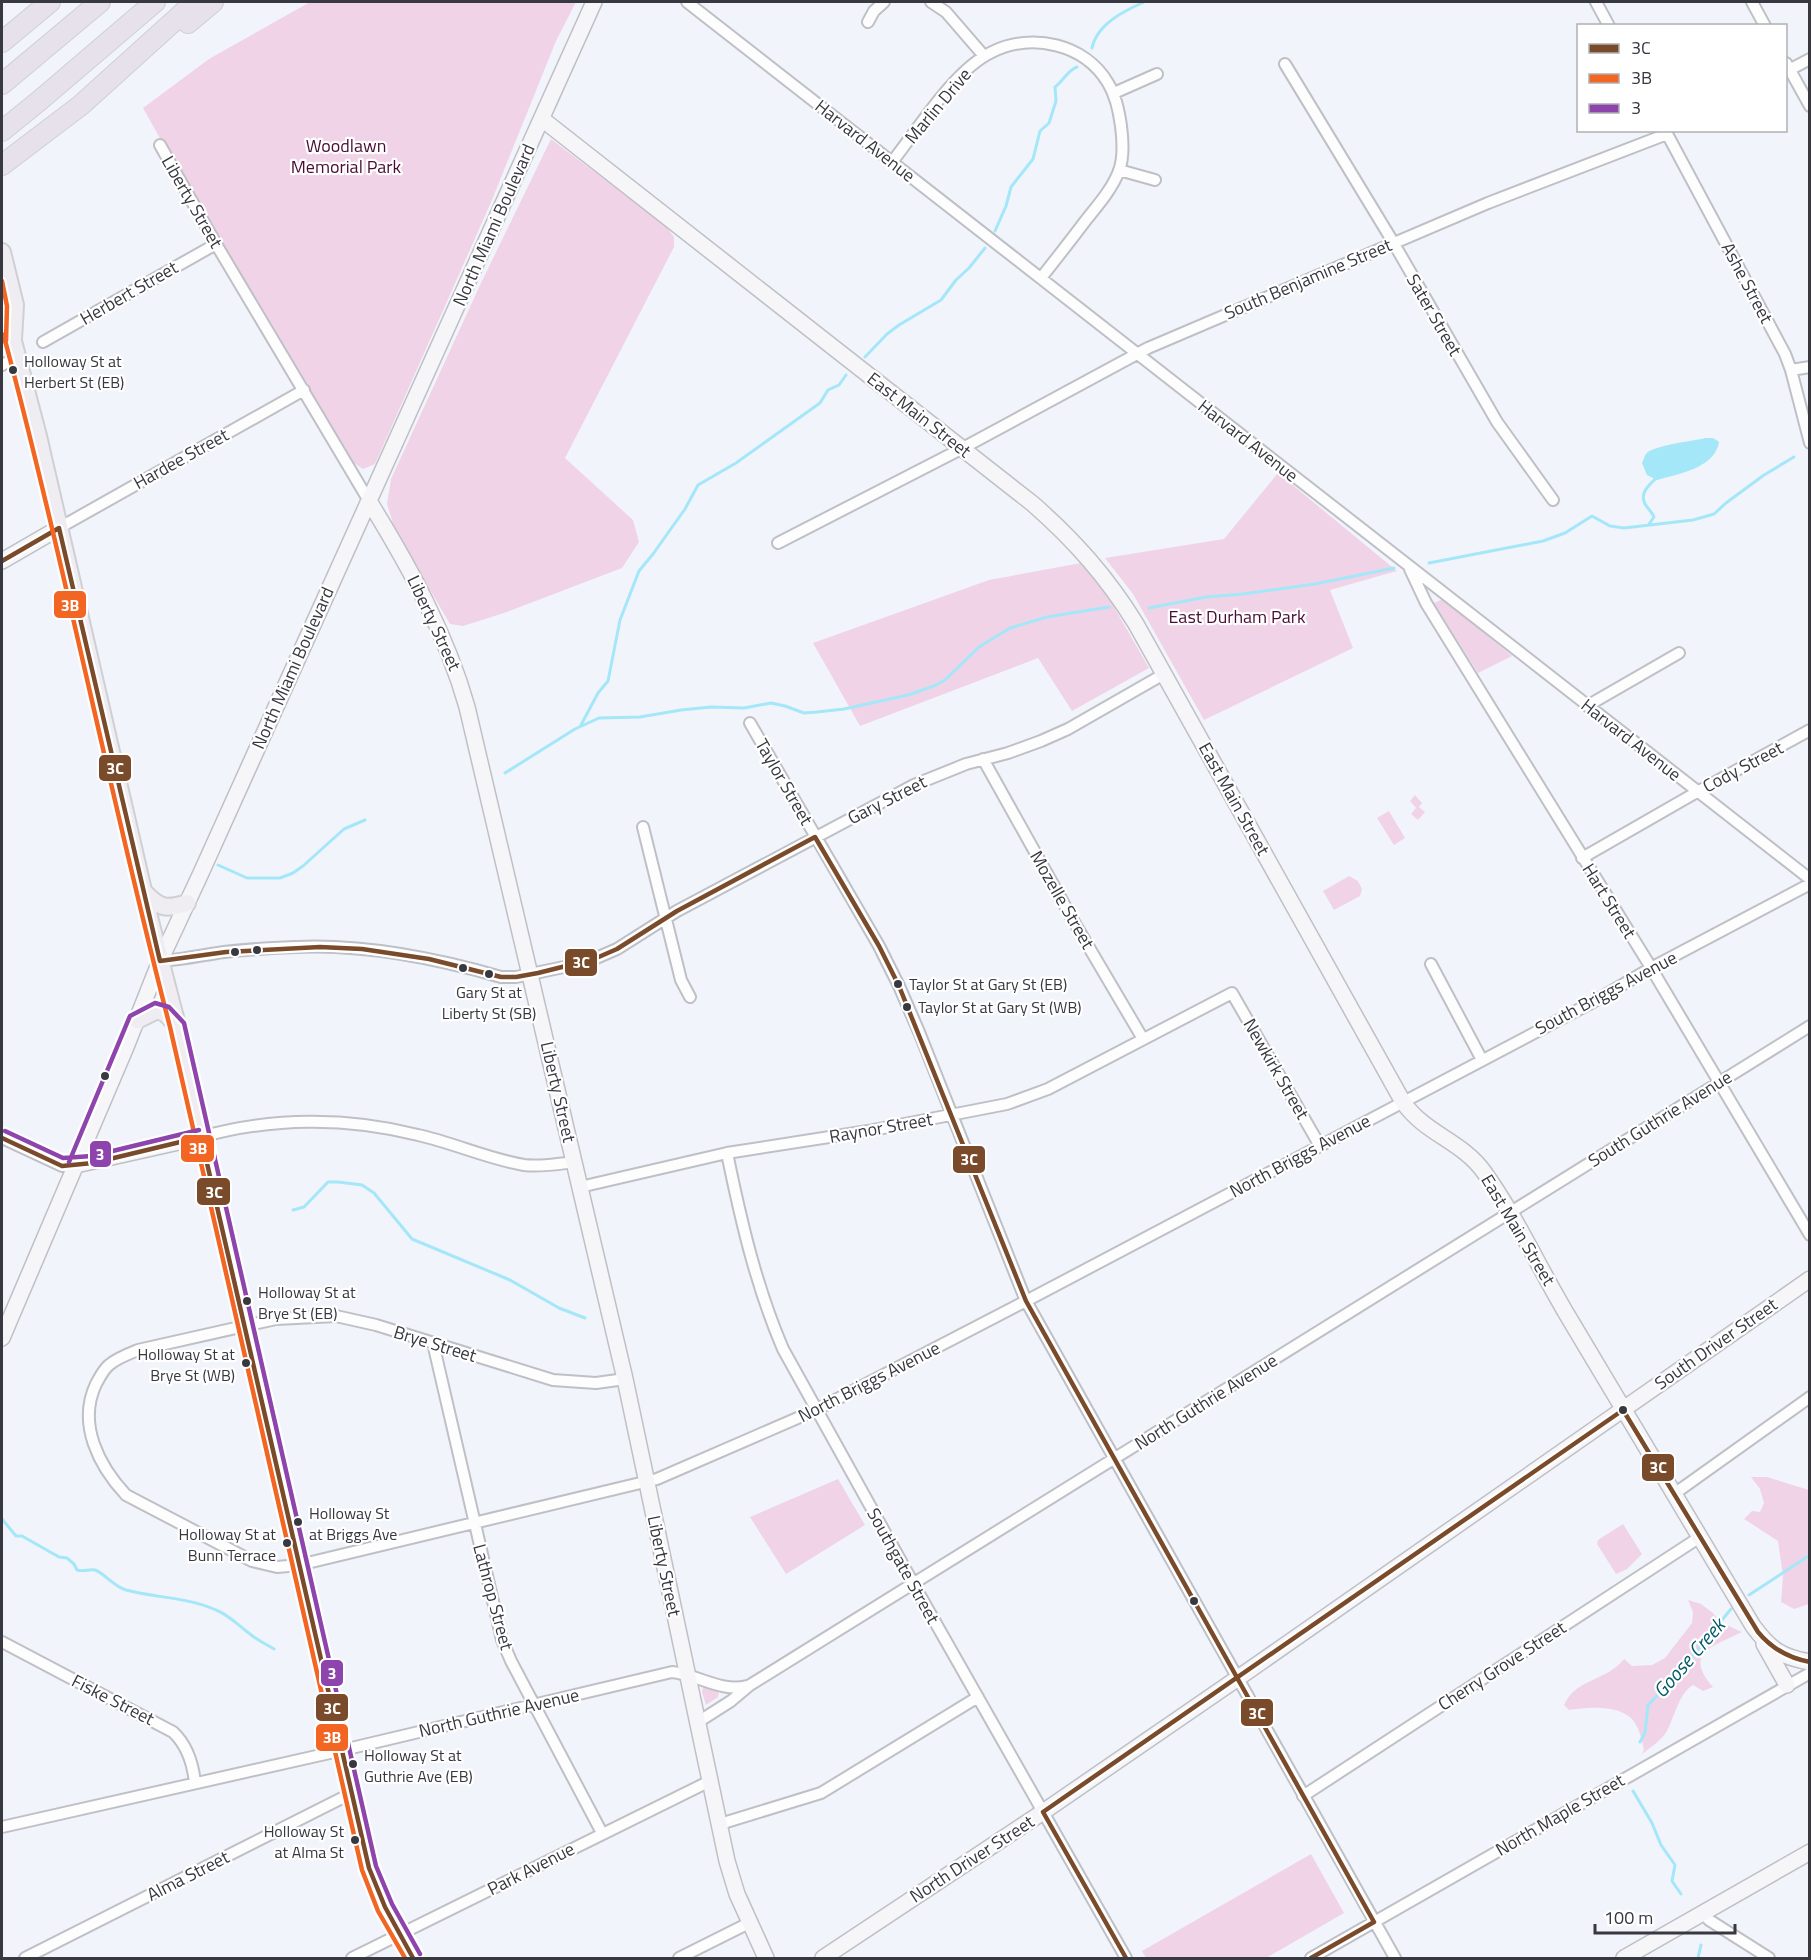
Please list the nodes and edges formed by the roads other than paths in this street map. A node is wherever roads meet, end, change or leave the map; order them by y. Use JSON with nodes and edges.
{"nodes":[{"id":1,"x":50,"y":2,"type":"edge"},
{"id":2,"x":100,"y":2,"type":"edge"},
{"id":3,"x":155,"y":2,"type":"edge"},
{"id":4,"x":195,"y":2,"type":"edge"},
{"id":5,"x":213,"y":2,"type":"edge"},
{"id":6,"x":594,"y":2,"type":"edge"},
{"id":7,"x":687,"y":2,"type":"edge"},
{"id":8,"x":884,"y":2,"type":"edge"},
{"id":9,"x":931,"y":2,"type":"edge"},
{"id":10,"x":1596,"y":2,"type":"edge"},
{"id":11,"x":1752,"y":2,"type":"edge"},
{"id":12,"x":868,"y":22,"type":"dead end"},
{"id":13,"x":1608,"y":24,"type":"edge"},
{"id":14,"x":1764,"y":24,"type":"edge"},
{"id":15,"x":2,"y":42,"type":"edge"},
{"id":16,"x":984,"y":56,"type":"junction"},
{"id":17,"x":1809,"y":59,"type":"edge"},
{"id":18,"x":1285,"y":64,"type":"dead end"},
{"id":19,"x":1787,"y":67,"type":"edge"},
{"id":20,"x":1157,"y":74,"type":"dead end"},
{"id":21,"x":113,"y":77,"type":"junction"},
{"id":22,"x":2,"y":84,"type":"edge"},
{"id":23,"x":1113,"y":93,"type":"junction"},
{"id":24,"x":1809,"y":106,"type":"edge"},
{"id":25,"x":542,"y":119,"type":"junction"},
{"id":26,"x":2,"y":130,"type":"edge"},
{"id":27,"x":1666,"y":132,"type":"edge"},
{"id":28,"x":160,"y":145,"type":"dead end"},
{"id":29,"x":892,"y":162,"type":"junction"},
{"id":30,"x":2,"y":165,"type":"edge"},
{"id":31,"x":1119,"y":170,"type":"junction"},
{"id":32,"x":1155,"y":180,"type":"dead end"},
{"id":33,"x":1393,"y":242,"type":"junction"},
{"id":34,"x":216,"y":244,"type":"junction"},
{"id":35,"x":2,"y":252,"type":"edge"},
{"id":36,"x":1041,"y":278,"type":"junction"},
{"id":37,"x":2,"y":318,"type":"edge"},
{"id":38,"x":43,"y":342,"type":"dead end"},
{"id":39,"x":15,"y":349,"type":"junction"},
{"id":40,"x":1137,"y":354,"type":"junction"},
{"id":41,"x":2,"y":365,"type":"edge"},
{"id":42,"x":1809,"y":367,"type":"edge"},
{"id":43,"x":1791,"y":370,"type":"junction"},
{"id":44,"x":304,"y":390,"type":"junction"},
{"id":45,"x":1809,"y":443,"type":"edge"},
{"id":46,"x":961,"y":449,"type":"junction"},
{"id":47,"x":1553,"y":500,"type":"dead end"},
{"id":48,"x":369,"y":501,"type":"junction"},
{"id":49,"x":59,"y":528,"type":"junction"},
{"id":50,"x":778,"y":543,"type":"dead end"},
{"id":51,"x":2,"y":561,"type":"edge"},
{"id":52,"x":1409,"y":567,"type":"junction"},
{"id":53,"x":1679,"y":653,"type":"dead end"},
{"id":54,"x":1164,"y":674,"type":"junction"},
{"id":55,"x":1587,"y":706,"type":"junction"},
{"id":56,"x":750,"y":723,"type":"dead end"},
{"id":57,"x":1809,"y":730,"type":"edge"},
{"id":58,"x":983,"y":759,"type":"junction"},
{"id":59,"x":1697,"y":792,"type":"junction"},
{"id":60,"x":643,"y":827,"type":"dead end"},
{"id":61,"x":815,"y":837,"type":"junction"},
{"id":62,"x":1582,"y":858,"type":"junction"},
{"id":63,"x":1809,"y":879,"type":"edge"},
{"id":64,"x":1809,"y":884,"type":"edge"},
{"id":65,"x":144,"y":892,"type":"junction"},
{"id":66,"x":187,"y":903,"type":"junction"},
{"id":67,"x":666,"y":917,"type":"junction"},
{"id":68,"x":160,"y":961,"type":"junction"},
{"id":69,"x":1431,"y":964,"type":"dead end"},
{"id":70,"x":1651,"y":968,"type":"junction"},
{"id":71,"x":530,"y":975,"type":"junction"},
{"id":72,"x":1232,"y":993,"type":"joint"},
{"id":73,"x":690,"y":997,"type":"dead end"},
{"id":74,"x":137,"y":1020,"type":"junction"},
{"id":75,"x":177,"y":1025,"type":"junction"},
{"id":76,"x":1809,"y":1026,"type":"edge"},
{"id":77,"x":1143,"y":1040,"type":"junction"},
{"id":78,"x":1482,"y":1060,"type":"junction"},
{"id":79,"x":1720,"y":1082,"type":"junction"},
{"id":80,"x":1403,"y":1102,"type":"junction"},
{"id":81,"x":951,"y":1115,"type":"junction"},
{"id":82,"x":201,"y":1137,"type":"junction"},
{"id":83,"x":2,"y":1138,"type":"edge"},
{"id":84,"x":1320,"y":1146,"type":"junction"},
{"id":85,"x":727,"y":1153,"type":"junction"},
{"id":86,"x":574,"y":1162,"type":"junction"},
{"id":87,"x":76,"y":1165,"type":"junction"},
{"id":88,"x":580,"y":1187,"type":"junction"},
{"id":89,"x":1509,"y":1212,"type":"junction"},
{"id":90,"x":1809,"y":1235,"type":"edge"},
{"id":91,"x":1809,"y":1279,"type":"edge"},
{"id":92,"x":1026,"y":1301,"type":"junction"},
{"id":93,"x":244,"y":1326,"type":"junction"},
{"id":94,"x":2,"y":1338,"type":"edge"},
{"id":95,"x":433,"y":1343,"type":"junction"},
{"id":96,"x":625,"y":1379,"type":"junction"},
{"id":97,"x":1809,"y":1397,"type":"edge"},
{"id":98,"x":816,"y":1410,"type":"junction"},
{"id":99,"x":1623,"y":1410,"type":"junction"},
{"id":100,"x":1114,"y":1460,"type":"junction"},
{"id":101,"x":646,"y":1483,"type":"junction"},
{"id":102,"x":1674,"y":1494,"type":"junction"},
{"id":103,"x":474,"y":1524,"type":"junction"},
{"id":104,"x":1700,"y":1537,"type":"junction"},
{"id":105,"x":299,"y":1565,"type":"junction"},
{"id":106,"x":914,"y":1584,"type":"junction"},
{"id":107,"x":1753,"y":1626,"type":"junction"},
{"id":108,"x":2,"y":1642,"type":"edge"},
{"id":109,"x":1809,"y":1662,"type":"edge"},
{"id":110,"x":1809,"y":1672,"type":"edge"},
{"id":111,"x":688,"y":1675,"type":"junction"},
{"id":112,"x":1238,"y":1678,"type":"junction"},
{"id":113,"x":750,"y":1685,"type":"junction"},
{"id":114,"x":1787,"y":1685,"type":"junction"},
{"id":115,"x":978,"y":1697,"type":"junction"},
{"id":116,"x":534,"y":1704,"type":"junction"},
{"id":117,"x":698,"y":1722,"type":"junction"},
{"id":118,"x":343,"y":1750,"type":"junction"},
{"id":119,"x":710,"y":1781,"type":"junction"},
{"id":120,"x":195,"y":1783,"type":"junction"},
{"id":121,"x":351,"y":1793,"type":"junction"},
{"id":122,"x":1303,"y":1796,"type":"junction"},
{"id":123,"x":1043,"y":1812,"type":"junction"},
{"id":124,"x":720,"y":1824,"type":"junction"},
{"id":125,"x":2,"y":1827,"type":"edge"},
{"id":126,"x":602,"y":1833,"type":"junction"},
{"id":127,"x":1809,"y":1852,"type":"edge"},
{"id":128,"x":1703,"y":1913,"type":"junction"},
{"id":129,"x":1374,"y":1922,"type":"junction"},
{"id":130,"x":749,"y":1923,"type":"junction"},
{"id":131,"x":400,"y":1935,"type":"junction"},
{"id":132,"x":25,"y":1959,"type":"edge"},
{"id":133,"x":352,"y":1959,"type":"edge"},
{"id":134,"x":413,"y":1959,"type":"edge"},
{"id":135,"x":679,"y":1959,"type":"edge"},
{"id":136,"x":766,"y":1959,"type":"edge"},
{"id":137,"x":823,"y":1959,"type":"edge"},
{"id":138,"x":1126,"y":1959,"type":"edge"},
{"id":139,"x":1311,"y":1959,"type":"edge"},
{"id":140,"x":1395,"y":1959,"type":"edge"},
{"id":141,"x":1624,"y":1959,"type":"edge"},
{"id":142,"x":1769,"y":1959,"type":"edge"}],
"edges":[{"from":1,"to":15,"type":"highway"},
{"from":2,"to":22,"type":"highway"},
{"from":3,"to":26,"type":"highway"},
{"from":4,"to":21,"type":"highway"},
{"from":5,"to":21,"type":"highway"},
{"from":6,"to":25,"type":"street","name":"North Miami Boulevard"},
{"from":7,"to":29,"type":"street","name":"Harvard Avenue"},
{"from":8,"to":12,"type":"street"},
{"from":9,"to":16,"type":"street"},
{"from":10,"to":13,"type":"street"},
{"from":11,"to":14,"type":"street"},
{"from":16,"to":23,"type":"street","name":"Marlin Drive"},
{"from":16,"to":29,"type":"street","name":"Marlin Drive"},
{"from":17,"to":19,"type":"street"},
{"from":18,"to":33,"type":"street","name":"Sater Street"},
{"from":19,"to":24,"type":"street"},
{"from":20,"to":23,"type":"street"},
{"from":21,"to":30,"type":"highway"},
{"from":23,"to":31,"type":"street","name":"Marlin Drive"},
{"from":25,"to":46,"type":"street","name":"East Main Street"},
{"from":25,"to":48,"type":"street","name":"North Miami Boulevard"},
{"from":27,"to":33,"type":"street","name":"South Benjamine Street"},
{"from":27,"to":43,"type":"street","name":"Ashe Street"},
{"from":28,"to":34,"type":"street","name":"Liberty Street"},
{"from":29,"to":36,"type":"street","name":"Harvard Avenue"},
{"from":31,"to":32,"type":"street"},
{"from":31,"to":36,"type":"street","name":"Marlin Drive"},
{"from":33,"to":40,"type":"street","name":"South Benjamine Street"},
{"from":33,"to":47,"type":"street","name":"Sater Street"},
{"from":34,"to":38,"type":"street","name":"Herbert Street"},
{"from":34,"to":44,"type":"street","name":"Liberty Street"},
{"from":35,"to":39,"type":"main road"},
{"from":36,"to":40,"type":"street","name":"Harvard Avenue"},
{"from":37,"to":39,"type":"main road"},
{"from":39,"to":41,"type":"street"},
{"from":39,"to":49,"type":"main road"},
{"from":40,"to":46,"type":"street","name":"South Benjamine Street"},
{"from":40,"to":52,"type":"street","name":"Harvard Avenue"},
{"from":42,"to":43,"type":"street"},
{"from":43,"to":45,"type":"street","name":"Ashe Street"},
{"from":44,"to":48,"type":"street","name":"Liberty Street"},
{"from":44,"to":49,"type":"street","name":"Hardee Street"},
{"from":46,"to":50,"type":"street","name":"South Benjamine Street"},
{"from":46,"to":54,"type":"street","name":"East Main Street"},
{"from":48,"to":66,"type":"street","name":"North Miami Boulevard"},
{"from":48,"to":71,"type":"street","name":"Liberty Street"},
{"from":49,"to":51,"type":"street"},
{"from":49,"to":65,"type":"main road"},
{"from":52,"to":55,"type":"street","name":"Harvard Avenue"},
{"from":52,"to":62,"type":"street","name":"Hart Street"},
{"from":53,"to":55,"type":"street"},
{"from":54,"to":58,"type":"street","name":"Gary Street"},
{"from":54,"to":80,"type":"street","name":"East Main Street"},
{"from":55,"to":59,"type":"street","name":"Harvard Avenue"},
{"from":56,"to":61,"type":"street","name":"Taylor Street"},
{"from":57,"to":59,"type":"street","name":"Cody Street"},
{"from":58,"to":61,"type":"street","name":"Gary Street"},
{"from":58,"to":77,"type":"street","name":"Mozelle Street"},
{"from":59,"to":62,"type":"street","name":"Cody Street"},
{"from":59,"to":63,"type":"street","name":"Harvard Avenue"},
{"from":60,"to":67,"type":"street"},
{"from":61,"to":67,"type":"street","name":"Gary Street"},
{"from":61,"to":81,"type":"street","name":"Taylor Street"},
{"from":62,"to":70,"type":"street","name":"Hart Street"},
{"from":64,"to":70,"type":"street","name":"South Briggs Avenue"},
{"from":65,"to":66,"type":"main road"},
{"from":65,"to":68,"type":"main road"},
{"from":66,"to":68,"type":"street","name":"North Miami Boulevard"},
{"from":67,"to":71,"type":"street","name":"Gary Street"},
{"from":67,"to":73,"type":"street"},
{"from":68,"to":71,"type":"street","name":"Gary Street"},
{"from":68,"to":74,"type":"street","name":"North Miami Boulevard"},
{"from":68,"to":75,"type":"main road"},
{"from":69,"to":78,"type":"street"},
{"from":70,"to":78,"type":"street","name":"South Briggs Avenue"},
{"from":70,"to":79,"type":"street","name":"Hart Street"},
{"from":71,"to":86,"type":"street","name":"Liberty Street"},
{"from":72,"to":77,"type":"street","name":"Raynor Street"},
{"from":72,"to":84,"type":"street","name":"Newkirk Street"},
{"from":74,"to":75,"type":"main road"},
{"from":74,"to":87,"type":"street","name":"North Miami Boulevard"},
{"from":75,"to":82,"type":"main road"},
{"from":76,"to":79,"type":"street","name":"South Guthrie Avenue"},
{"from":77,"to":81,"type":"street","name":"Raynor Street"},
{"from":78,"to":80,"type":"street","name":"South Briggs Avenue"},
{"from":79,"to":89,"type":"street","name":"South Guthrie Avenue"},
{"from":79,"to":90,"type":"street","name":"Hart Street"},
{"from":80,"to":84,"type":"street","name":"North Briggs Avenue"},
{"from":80,"to":89,"type":"street","name":"East Main Street"},
{"from":81,"to":85,"type":"street","name":"Raynor Street"},
{"from":81,"to":92,"type":"street","name":"Taylor Street"},
{"from":82,"to":86,"type":"street"},
{"from":82,"to":87,"type":"street"},
{"from":82,"to":93,"type":"main road"},
{"from":83,"to":87,"type":"street"},
{"from":84,"to":92,"type":"street","name":"North Briggs Avenue"},
{"from":85,"to":88,"type":"street","name":"Raynor Street"},
{"from":85,"to":98,"type":"street","name":"Southgate Street"},
{"from":86,"to":88,"type":"street","name":"Liberty Street"},
{"from":87,"to":94,"type":"street","name":"North Miami Boulevard"},
{"from":88,"to":96,"type":"street","name":"Liberty Street"},
{"from":89,"to":99,"type":"street","name":"East Main Street"},
{"from":89,"to":100,"type":"street","name":"North Guthrie Avenue"},
{"from":91,"to":99,"type":"street","name":"South Driver Street"},
{"from":92,"to":98,"type":"street","name":"North Briggs Avenue"},
{"from":92,"to":100,"type":"street","name":"Taylor Street"},
{"from":93,"to":95,"type":"street","name":"Brye Street"},
{"from":93,"to":105,"type":"main road"},
{"from":93,"to":105,"type":"street","name":"Brye Street"},
{"from":95,"to":96,"type":"street","name":"Brye Street"},
{"from":95,"to":103,"type":"street","name":"Lathrop Street"},
{"from":96,"to":101,"type":"street","name":"Liberty Street"},
{"from":97,"to":102,"type":"street"},
{"from":98,"to":101,"type":"street","name":"North Briggs Avenue"},
{"from":98,"to":106,"type":"street","name":"Southgate Street"},
{"from":99,"to":102,"type":"street","name":"East Main Street"},
{"from":99,"to":112,"type":"street","name":"North Driver Street"},
{"from":100,"to":106,"type":"street","name":"North Guthrie Avenue"},
{"from":100,"to":112,"type":"street","name":"Taylor Street"},
{"from":101,"to":103,"type":"street","name":"North Briggs Avenue"},
{"from":101,"to":111,"type":"street","name":"Liberty Street"},
{"from":102,"to":104,"type":"street","name":"East Main Street"},
{"from":103,"to":105,"type":"street","name":"North Briggs Avenue"},
{"from":103,"to":116,"type":"street","name":"Lathrop Street"},
{"from":104,"to":107,"type":"street","name":"East Main Street"},
{"from":104,"to":122,"type":"street","name":"Cherry Grove Street"},
{"from":105,"to":118,"type":"main road"},
{"from":106,"to":113,"type":"street","name":"North Guthrie Avenue"},
{"from":106,"to":115,"type":"street","name":"Southgate Street"},
{"from":107,"to":109,"type":"street","name":"East Main Street"},
{"from":107,"to":114,"type":"street","name":"East Main Street"},
{"from":108,"to":120,"type":"street","name":"Fiske Street"},
{"from":110,"to":114,"type":"street","name":"North Maple Street"},
{"from":111,"to":113,"type":"street","name":"North Guthrie Avenue"},
{"from":111,"to":116,"type":"street","name":"North Guthrie Avenue"},
{"from":111,"to":117,"type":"street","name":"Liberty Street"},
{"from":112,"to":122,"type":"street","name":"Taylor Street"},
{"from":112,"to":123,"type":"street","name":"North Driver Street"},
{"from":113,"to":117,"type":"street","name":"North Guthrie Avenue"},
{"from":114,"to":129,"type":"street","name":"North Maple Street"},
{"from":115,"to":123,"type":"street","name":"Southgate Street"},
{"from":115,"to":124,"type":"street"},
{"from":116,"to":118,"type":"street","name":"North Guthrie Avenue"},
{"from":116,"to":126,"type":"street","name":"Lathrop Street"},
{"from":117,"to":119,"type":"street","name":"Liberty Street"},
{"from":118,"to":120,"type":"street","name":"North Guthrie Avenue"},
{"from":118,"to":121,"type":"main road"},
{"from":119,"to":124,"type":"street","name":"Liberty Street"},
{"from":119,"to":126,"type":"street","name":"Park Avenue"},
{"from":120,"to":125,"type":"street","name":"North Guthrie Avenue"},
{"from":121,"to":131,"type":"main road"},
{"from":121,"to":132,"type":"street","name":"Alma Street"},
{"from":122,"to":129,"type":"street","name":"Taylor Street"},
{"from":123,"to":137,"type":"street","name":"North Driver Street"},
{"from":123,"to":138,"type":"street","name":"Southgate Street"},
{"from":124,"to":130,"type":"street","name":"Liberty Street"},
{"from":126,"to":131,"type":"street","name":"Park Avenue"},
{"from":127,"to":128,"type":"street"},
{"from":128,"to":141,"type":"street"},
{"from":128,"to":142,"type":"street"},
{"from":129,"to":139,"type":"street","name":"North Maple Street"},
{"from":129,"to":140,"type":"street","name":"Taylor Street"},
{"from":130,"to":135,"type":"street"},
{"from":130,"to":136,"type":"street","name":"Liberty Street"},
{"from":131,"to":133,"type":"street","name":"Park Avenue"},
{"from":131,"to":134,"type":"main road"}]}
